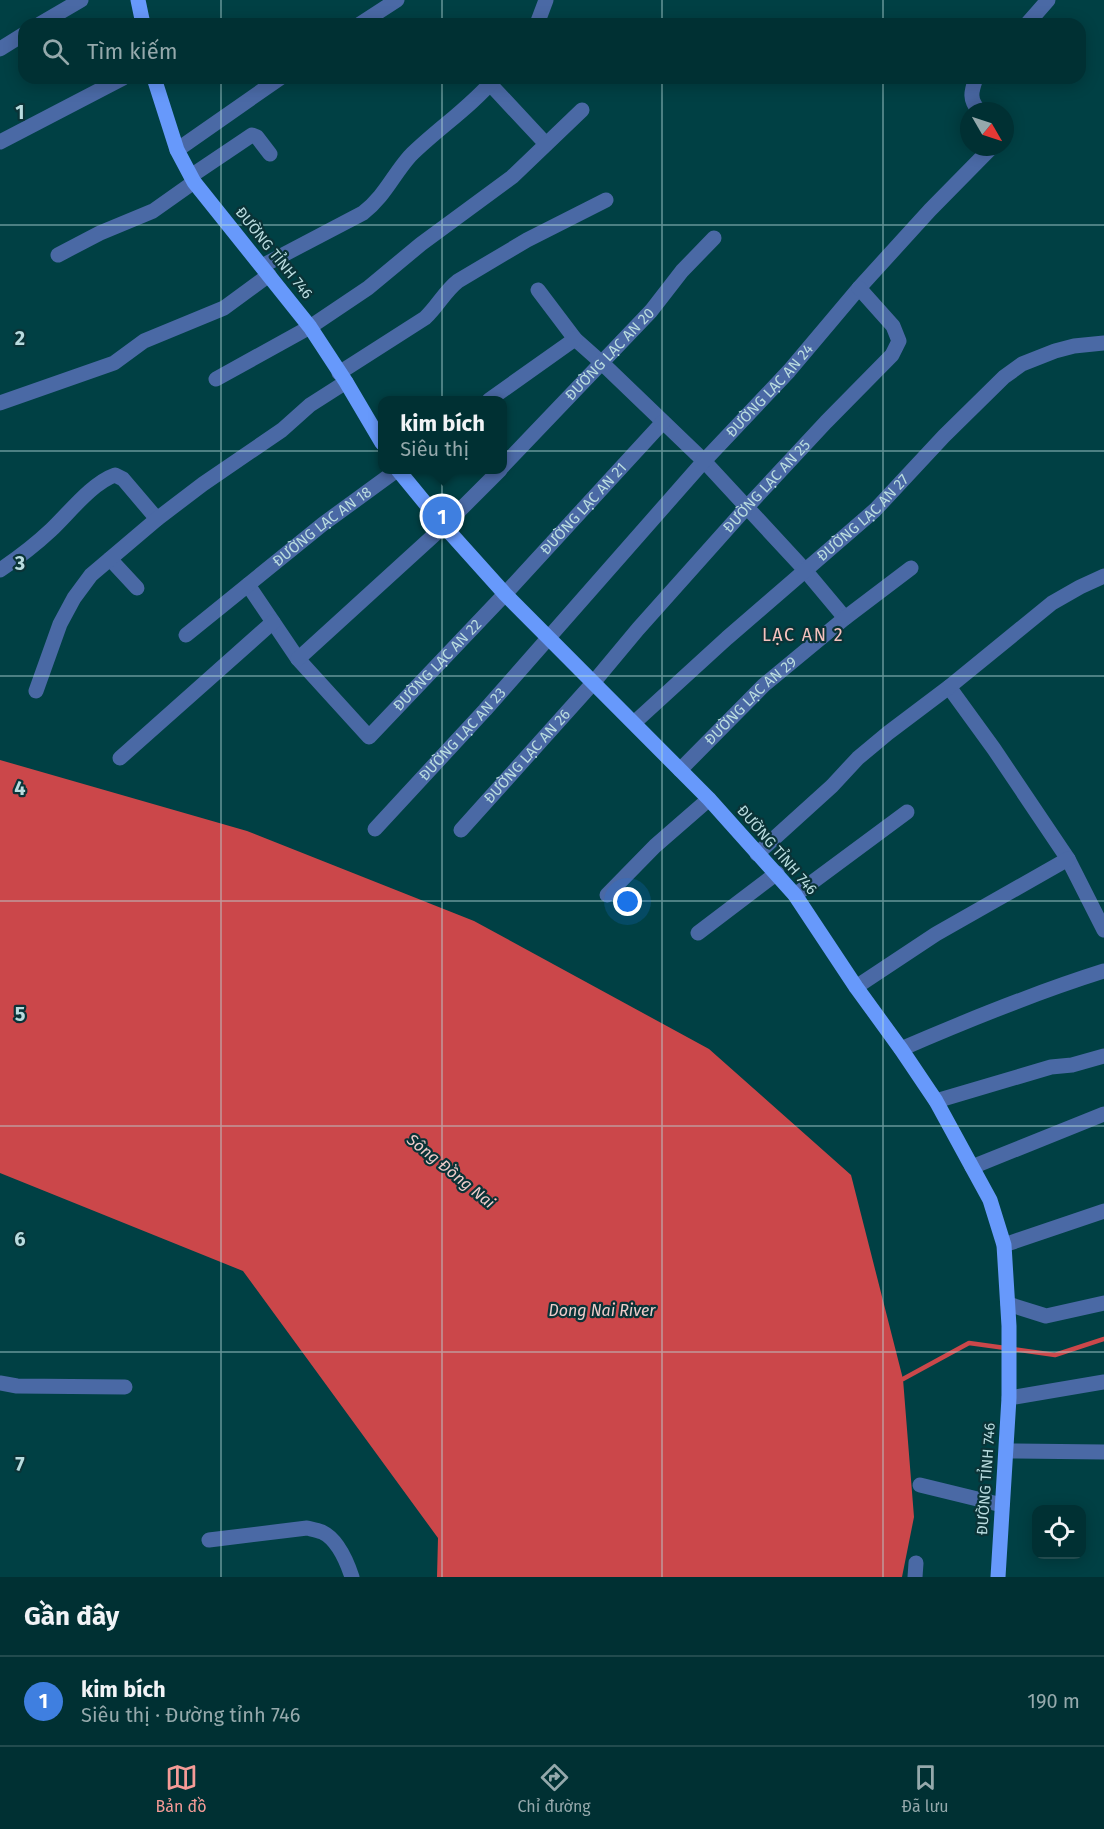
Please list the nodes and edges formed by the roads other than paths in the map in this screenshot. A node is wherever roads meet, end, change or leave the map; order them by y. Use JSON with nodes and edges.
{"nodes":[{"id":1,"x":81,"y":0,"type":"edge"},
{"id":2,"x":138,"y":0,"type":"edge"},
{"id":3,"x":397,"y":0,"type":"edge"},
{"id":4,"x":546,"y":0,"type":"edge"},
{"id":5,"x":1045,"y":1,"type":"edge"},
{"id":6,"x":50,"y":18,"type":"edge"},
{"id":7,"x":141,"y":18,"type":"edge"},
{"id":8,"x":369,"y":18,"type":"edge"},
{"id":9,"x":539,"y":18,"type":"edge"},
{"id":10,"x":1032,"y":18,"type":"edge"},
{"id":11,"x":18,"y":37,"type":"edge"},
{"id":12,"x":0,"y":48,"type":"edge"},
{"id":13,"x":111,"y":84,"type":"edge"},
{"id":14,"x":156,"y":84,"type":"edge"},
{"id":15,"x":271,"y":84,"type":"edge"},
{"id":16,"x":490,"y":84,"type":"edge"},
{"id":17,"x":496,"y":84,"type":"edge"},
{"id":18,"x":974,"y":84,"type":"edge"},
{"id":19,"x":973,"y":102,"type":"edge"},
{"id":20,"x":582,"y":110,"type":"dead end"},
{"id":21,"x":0,"y":142,"type":"edge"},
{"id":22,"x":546,"y":144,"type":"junction"},
{"id":23,"x":177,"y":150,"type":"junction"},
{"id":24,"x":270,"y":154,"type":"dead end"},
{"id":25,"x":983,"y":156,"type":"edge"},
{"id":26,"x":193,"y":179,"type":"junction"},
{"id":27,"x":606,"y":200,"type":"dead end"},
{"id":28,"x":714,"y":238,"type":"dead end"},
{"id":29,"x":57,"y":255,"type":"dead end"},
{"id":30,"x":265,"y":271,"type":"junction"},
{"id":31,"x":859,"y":288,"type":"junction"},
{"id":32,"x":538,"y":290,"type":"dead end"},
{"id":33,"x":310,"y":327,"type":"junction"},
{"id":34,"x":575,"y":339,"type":"junction"},
{"id":35,"x":1104,"y":343,"type":"edge"},
{"id":36,"x":602,"y":363,"type":"junction"},
{"id":37,"x":343,"y":378,"type":"junction"},
{"id":38,"x":216,"y":379,"type":"dead end"},
{"id":39,"x":495,"y":396,"type":"edge"},
{"id":40,"x":0,"y":403,"type":"edge"},
{"id":41,"x":663,"y":422,"type":"junction"},
{"id":42,"x":378,"y":435,"type":"edge"},
{"id":43,"x":704,"y":461,"type":"junction"},
{"id":44,"x":507,"y":462,"type":"edge"},
{"id":45,"x":392,"y":474,"type":"edge"},
{"id":46,"x":401,"y":474,"type":"edge"},
{"id":47,"x":495,"y":474,"type":"edge"},
{"id":48,"x":746,"y":508,"type":"junction"},
{"id":49,"x":157,"y":519,"type":"junction"},
{"id":50,"x":444,"y":526,"type":"junction"},
{"id":51,"x":110,"y":559,"type":"junction"},
{"id":52,"x":911,"y":568,"type":"dead end"},
{"id":53,"x":804,"y":569,"type":"junction"},
{"id":54,"x":0,"y":570,"type":"edge"},
{"id":55,"x":1104,"y":576,"type":"edge"},
{"id":56,"x":248,"y":585,"type":"junction"},
{"id":57,"x":137,"y":588,"type":"dead end"},
{"id":58,"x":505,"y":594,"type":"junction"},
{"id":59,"x":845,"y":618,"type":"junction"},
{"id":60,"x":273,"y":622,"type":"junction"},
{"id":61,"x":186,"y":635,"type":"dead end"},
{"id":62,"x":550,"y":638,"type":"junction"},
{"id":63,"x":298,"y":659,"type":"junction"},
{"id":64,"x":593,"y":683,"type":"junction"},
{"id":65,"x":949,"y":687,"type":"junction"},
{"id":66,"x":36,"y":692,"type":"dead end"},
{"id":67,"x":635,"y":722,"type":"junction"},
{"id":68,"x":120,"y":758,"type":"dead end"},
{"id":69,"x":680,"y":770,"type":"junction"},
{"id":70,"x":709,"y":798,"type":"junction"},
{"id":71,"x":907,"y":812,"type":"dead end"},
{"id":72,"x":375,"y":829,"type":"dead end"},
{"id":73,"x":461,"y":830,"type":"dead end"},
{"id":74,"x":757,"y":854,"type":"junction"},
{"id":75,"x":1068,"y":859,"type":"junction"},
{"id":76,"x":777,"y":873,"type":"junction"},
{"id":77,"x":607,"y":895,"type":"dead end"},
{"id":78,"x":795,"y":895,"type":"junction"},
{"id":79,"x":1104,"y":930,"type":"edge"},
{"id":80,"x":698,"y":933,"type":"dead end"},
{"id":81,"x":1104,"y":970,"type":"edge"},
{"id":82,"x":856,"y":987,"type":"junction"},
{"id":83,"x":901,"y":1049,"type":"junction"},
{"id":84,"x":1104,"y":1056,"type":"edge"},
{"id":85,"x":936,"y":1101,"type":"junction"},
{"id":86,"x":1104,"y":1114,"type":"edge"},
{"id":87,"x":972,"y":1167,"type":"junction"},
{"id":88,"x":1104,"y":1211,"type":"edge"},
{"id":89,"x":1004,"y":1245,"type":"junction"},
{"id":90,"x":1104,"y":1303,"type":"edge"},
{"id":91,"x":1008,"y":1304,"type":"junction"},
{"id":92,"x":1104,"y":1382,"type":"edge"},
{"id":93,"x":0,"y":1383,"type":"edge"},
{"id":94,"x":125,"y":1387,"type":"dead end"},
{"id":95,"x":1009,"y":1390,"type":"junction"},
{"id":96,"x":1007,"y":1451,"type":"junction"},
{"id":97,"x":1104,"y":1452,"type":"edge"},
{"id":98,"x":920,"y":1485,"type":"dead end"},
{"id":99,"x":1002,"y":1505,"type":"junction"},
{"id":100,"x":209,"y":1540,"type":"dead end"},
{"id":101,"x":352,"y":1577,"type":"edge"},
{"id":102,"x":998,"y":1577,"type":"edge"}],
"edges":[{"from":1,"to":6,"type":"street"},
{"from":2,"to":7,"type":"main road"},
{"from":3,"to":8,"type":"street"},
{"from":4,"to":9,"type":"street"},
{"from":5,"to":10,"type":"street"},
{"from":11,"to":12,"type":"street"},
{"from":13,"to":21,"type":"street"},
{"from":14,"to":23,"type":"main road","name":"ĐƯỜNG TỈNH 746"},
{"from":15,"to":23,"type":"street"},
{"from":16,"to":30,"type":"street"},
{"from":17,"to":22,"type":"street"},
{"from":18,"to":19,"type":"street"},
{"from":20,"to":22,"type":"street"},
{"from":22,"to":33,"type":"street"},
{"from":23,"to":26,"type":"main road","name":"ĐƯỜNG TỈNH 746"},
{"from":24,"to":26,"type":"street"},
{"from":25,"to":31,"type":"street","name":"ĐƯỜNG LẠC AN 24"},
{"from":26,"to":29,"type":"street"},
{"from":26,"to":30,"type":"main road","name":"ĐƯỜNG TỈNH 746"},
{"from":27,"to":37,"type":"street"},
{"from":28,"to":36,"type":"street","name":"ĐƯỜNG LẠC AN 20"},
{"from":30,"to":33,"type":"main road","name":"ĐƯỜNG TỈNH 746"},
{"from":30,"to":40,"type":"street"},
{"from":31,"to":43,"type":"street","name":"ĐƯỜNG LẠC AN 24"},
{"from":31,"to":48,"type":"street","name":"ĐƯỜNG LẠC AN 25"},
{"from":32,"to":34,"type":"street"},
{"from":33,"to":37,"type":"main road","name":"ĐƯỜNG TỈNH 746"},
{"from":33,"to":38,"type":"street"},
{"from":34,"to":36,"type":"street"},
{"from":34,"to":39,"type":"street"},
{"from":35,"to":53,"type":"street","name":"ĐƯỜNG LẠC AN 27"},
{"from":36,"to":41,"type":"street"},
{"from":36,"to":44,"type":"street","name":"ĐƯỜNG LẠC AN 20"},
{"from":37,"to":42,"type":"main road","name":"ĐƯỜNG TỈNH 746"},
{"from":37,"to":49,"type":"street"},
{"from":41,"to":43,"type":"street"},
{"from":41,"to":58,"type":"street","name":"ĐƯỜNG LẠC AN 21"},
{"from":43,"to":48,"type":"street"},
{"from":43,"to":62,"type":"street","name":"ĐƯỜNG LẠC AN 24"},
{"from":45,"to":56,"type":"street","name":"ĐƯỜNG LẠC AN 18"},
{"from":46,"to":50,"type":"main road","name":"ĐƯỜNG TỈNH 746"},
{"from":47,"to":50,"type":"street","name":"ĐƯỜNG LẠC AN 20"},
{"from":48,"to":53,"type":"street"},
{"from":48,"to":64,"type":"street","name":"ĐƯỜNG LẠC AN 25"},
{"from":49,"to":51,"type":"street"},
{"from":49,"to":54,"type":"street"},
{"from":50,"to":58,"type":"main road","name":"ĐƯỜNG TỈNH 746"},
{"from":50,"to":63,"type":"street","name":"ĐƯỜNG LẠC AN 20"},
{"from":51,"to":57,"type":"street"},
{"from":51,"to":66,"type":"street"},
{"from":52,"to":59,"type":"street","name":"ĐƯỜNG LẠC AN 29"},
{"from":53,"to":59,"type":"street"},
{"from":53,"to":67,"type":"street","name":"ĐƯỜNG LẠC AN 27"},
{"from":55,"to":65,"type":"street"},
{"from":56,"to":60,"type":"street"},
{"from":56,"to":61,"type":"street","name":"ĐƯỜNG LẠC AN 18"},
{"from":58,"to":62,"type":"main road","name":"ĐƯỜNG TỈNH 746"},
{"from":58,"to":63,"type":"street","name":"ĐƯỜNG LẠC AN 22"},
{"from":59,"to":69,"type":"street","name":"ĐƯỜNG LẠC AN 29"},
{"from":60,"to":63,"type":"street"},
{"from":60,"to":68,"type":"street"},
{"from":62,"to":64,"type":"main road","name":"ĐƯỜNG TỈNH 746"},
{"from":62,"to":72,"type":"street","name":"ĐƯỜNG LẠC AN 23"},
{"from":64,"to":67,"type":"main road","name":"ĐƯỜNG TỈNH 746"},
{"from":64,"to":73,"type":"street","name":"ĐƯỜNG LẠC AN 26"},
{"from":65,"to":74,"type":"street"},
{"from":65,"to":75,"type":"street"},
{"from":67,"to":69,"type":"main road","name":"ĐƯỜNG TỈNH 746"},
{"from":69,"to":70,"type":"main road","name":"ĐƯỜNG TỈNH 746"},
{"from":70,"to":74,"type":"main road","name":"ĐƯỜNG TỈNH 746"},
{"from":70,"to":77,"type":"street"},
{"from":71,"to":78,"type":"street"},
{"from":74,"to":76,"type":"main road","name":"ĐƯỜNG TỈNH 746"},
{"from":75,"to":79,"type":"street"},
{"from":75,"to":82,"type":"street"},
{"from":76,"to":78,"type":"main road","name":"ĐƯỜNG TỈNH 746"},
{"from":76,"to":80,"type":"street"},
{"from":78,"to":82,"type":"main road","name":"ĐƯỜNG TỈNH 746"},
{"from":81,"to":83,"type":"street"},
{"from":82,"to":83,"type":"main road","name":"ĐƯỜNG TỈNH 746"},
{"from":83,"to":85,"type":"main road","name":"ĐƯỜNG TỈNH 746"},
{"from":84,"to":85,"type":"street"},
{"from":85,"to":87,"type":"main road","name":"ĐƯỜNG TỈNH 746"},
{"from":86,"to":87,"type":"street"},
{"from":87,"to":89,"type":"main road","name":"ĐƯỜNG TỈNH 746"},
{"from":88,"to":89,"type":"street"},
{"from":89,"to":91,"type":"main road","name":"ĐƯỜNG TỈNH 746"},
{"from":90,"to":91,"type":"street"},
{"from":91,"to":95,"type":"main road","name":"ĐƯỜNG TỈNH 746"},
{"from":92,"to":95,"type":"street"},
{"from":93,"to":94,"type":"street"},
{"from":95,"to":96,"type":"main road","name":"ĐƯỜNG TỈNH 746"},
{"from":96,"to":97,"type":"street"},
{"from":96,"to":99,"type":"main road","name":"ĐƯỜNG TỈNH 746"},
{"from":98,"to":99,"type":"street"},
{"from":99,"to":102,"type":"main road","name":"ĐƯỜNG TỈNH 746"},
{"from":100,"to":101,"type":"street"}]}
